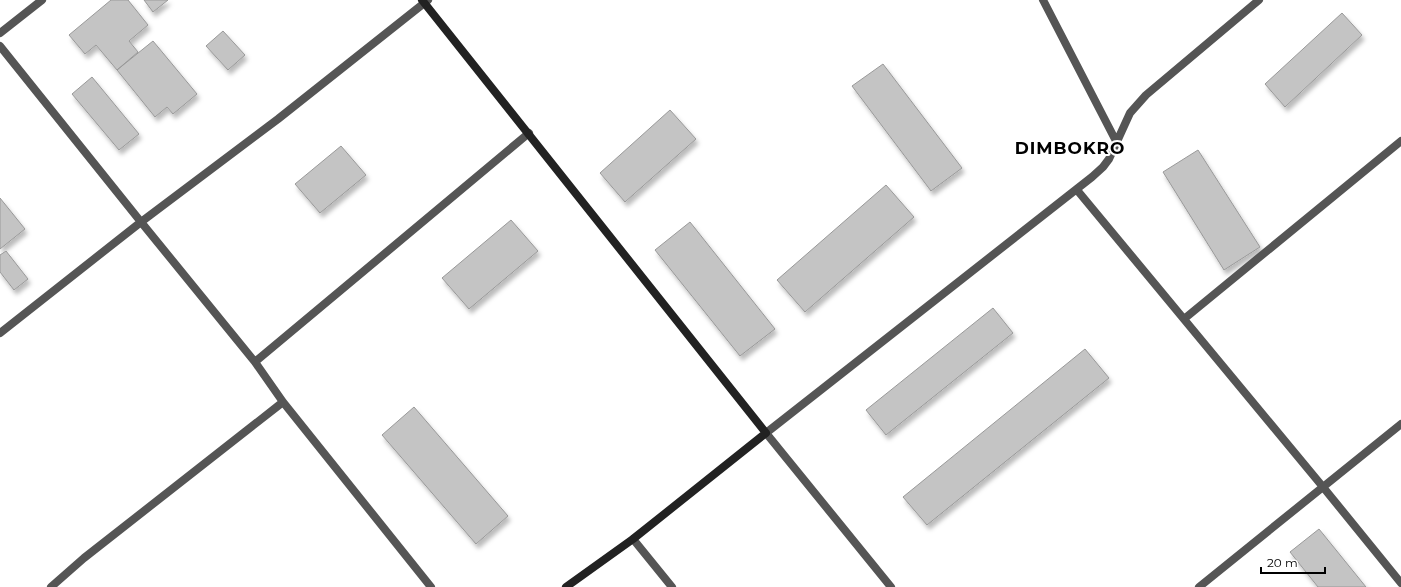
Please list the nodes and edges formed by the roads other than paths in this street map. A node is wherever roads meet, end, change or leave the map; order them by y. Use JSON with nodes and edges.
{"nodes":[{"id":1,"x":42,"y":0,"type":"edge"},
{"id":2,"x":1043,"y":0,"type":"edge"},
{"id":3,"x":1259,"y":0,"type":"edge"},
{"id":4,"x":425,"y":1,"type":"edge"},
{"id":5,"x":0,"y":33,"type":"edge"},
{"id":6,"x":0,"y":46,"type":"edge"},
{"id":7,"x":528,"y":133,"type":"junction"},
{"id":8,"x":1401,"y":141,"type":"edge"},
{"id":9,"x":1117,"y":143,"type":"junction"},
{"id":10,"x":1077,"y":190,"type":"junction"},
{"id":11,"x":141,"y":222,"type":"junction"},
{"id":12,"x":1184,"y":319,"type":"junction"},
{"id":13,"x":0,"y":333,"type":"edge"},
{"id":14,"x":255,"y":362,"type":"junction"},
{"id":15,"x":283,"y":402,"type":"junction"},
{"id":16,"x":1401,"y":424,"type":"edge"},
{"id":17,"x":766,"y":433,"type":"junction"},
{"id":18,"x":1323,"y":486,"type":"junction"},
{"id":19,"x":633,"y":539,"type":"junction"},
{"id":20,"x":1401,"y":582,"type":"edge"},
{"id":21,"x":51,"y":587,"type":"edge"},
{"id":22,"x":431,"y":587,"type":"edge"},
{"id":23,"x":566,"y":587,"type":"edge"},
{"id":24,"x":672,"y":587,"type":"edge"},
{"id":25,"x":891,"y":587,"type":"edge"},
{"id":26,"x":1199,"y":587,"type":"edge"}],
"edges":[{"from":1,"to":5,"type":"street"},
{"from":2,"to":9,"type":"street"},
{"from":3,"to":9,"type":"street"},
{"from":4,"to":7,"type":"main road"},
{"from":4,"to":11,"type":"street"},
{"from":6,"to":11,"type":"street"},
{"from":7,"to":14,"type":"street"},
{"from":7,"to":17,"type":"main road"},
{"from":8,"to":12,"type":"street"},
{"from":9,"to":10,"type":"street"},
{"from":10,"to":12,"type":"street"},
{"from":10,"to":17,"type":"street"},
{"from":11,"to":13,"type":"street"},
{"from":11,"to":14,"type":"street"},
{"from":12,"to":18,"type":"street"},
{"from":14,"to":15,"type":"street"},
{"from":15,"to":21,"type":"street"},
{"from":15,"to":22,"type":"street"},
{"from":16,"to":18,"type":"street"},
{"from":17,"to":19,"type":"main road"},
{"from":17,"to":25,"type":"street"},
{"from":18,"to":20,"type":"street"},
{"from":18,"to":26,"type":"street"},
{"from":19,"to":23,"type":"main road"},
{"from":19,"to":24,"type":"street"}]}
